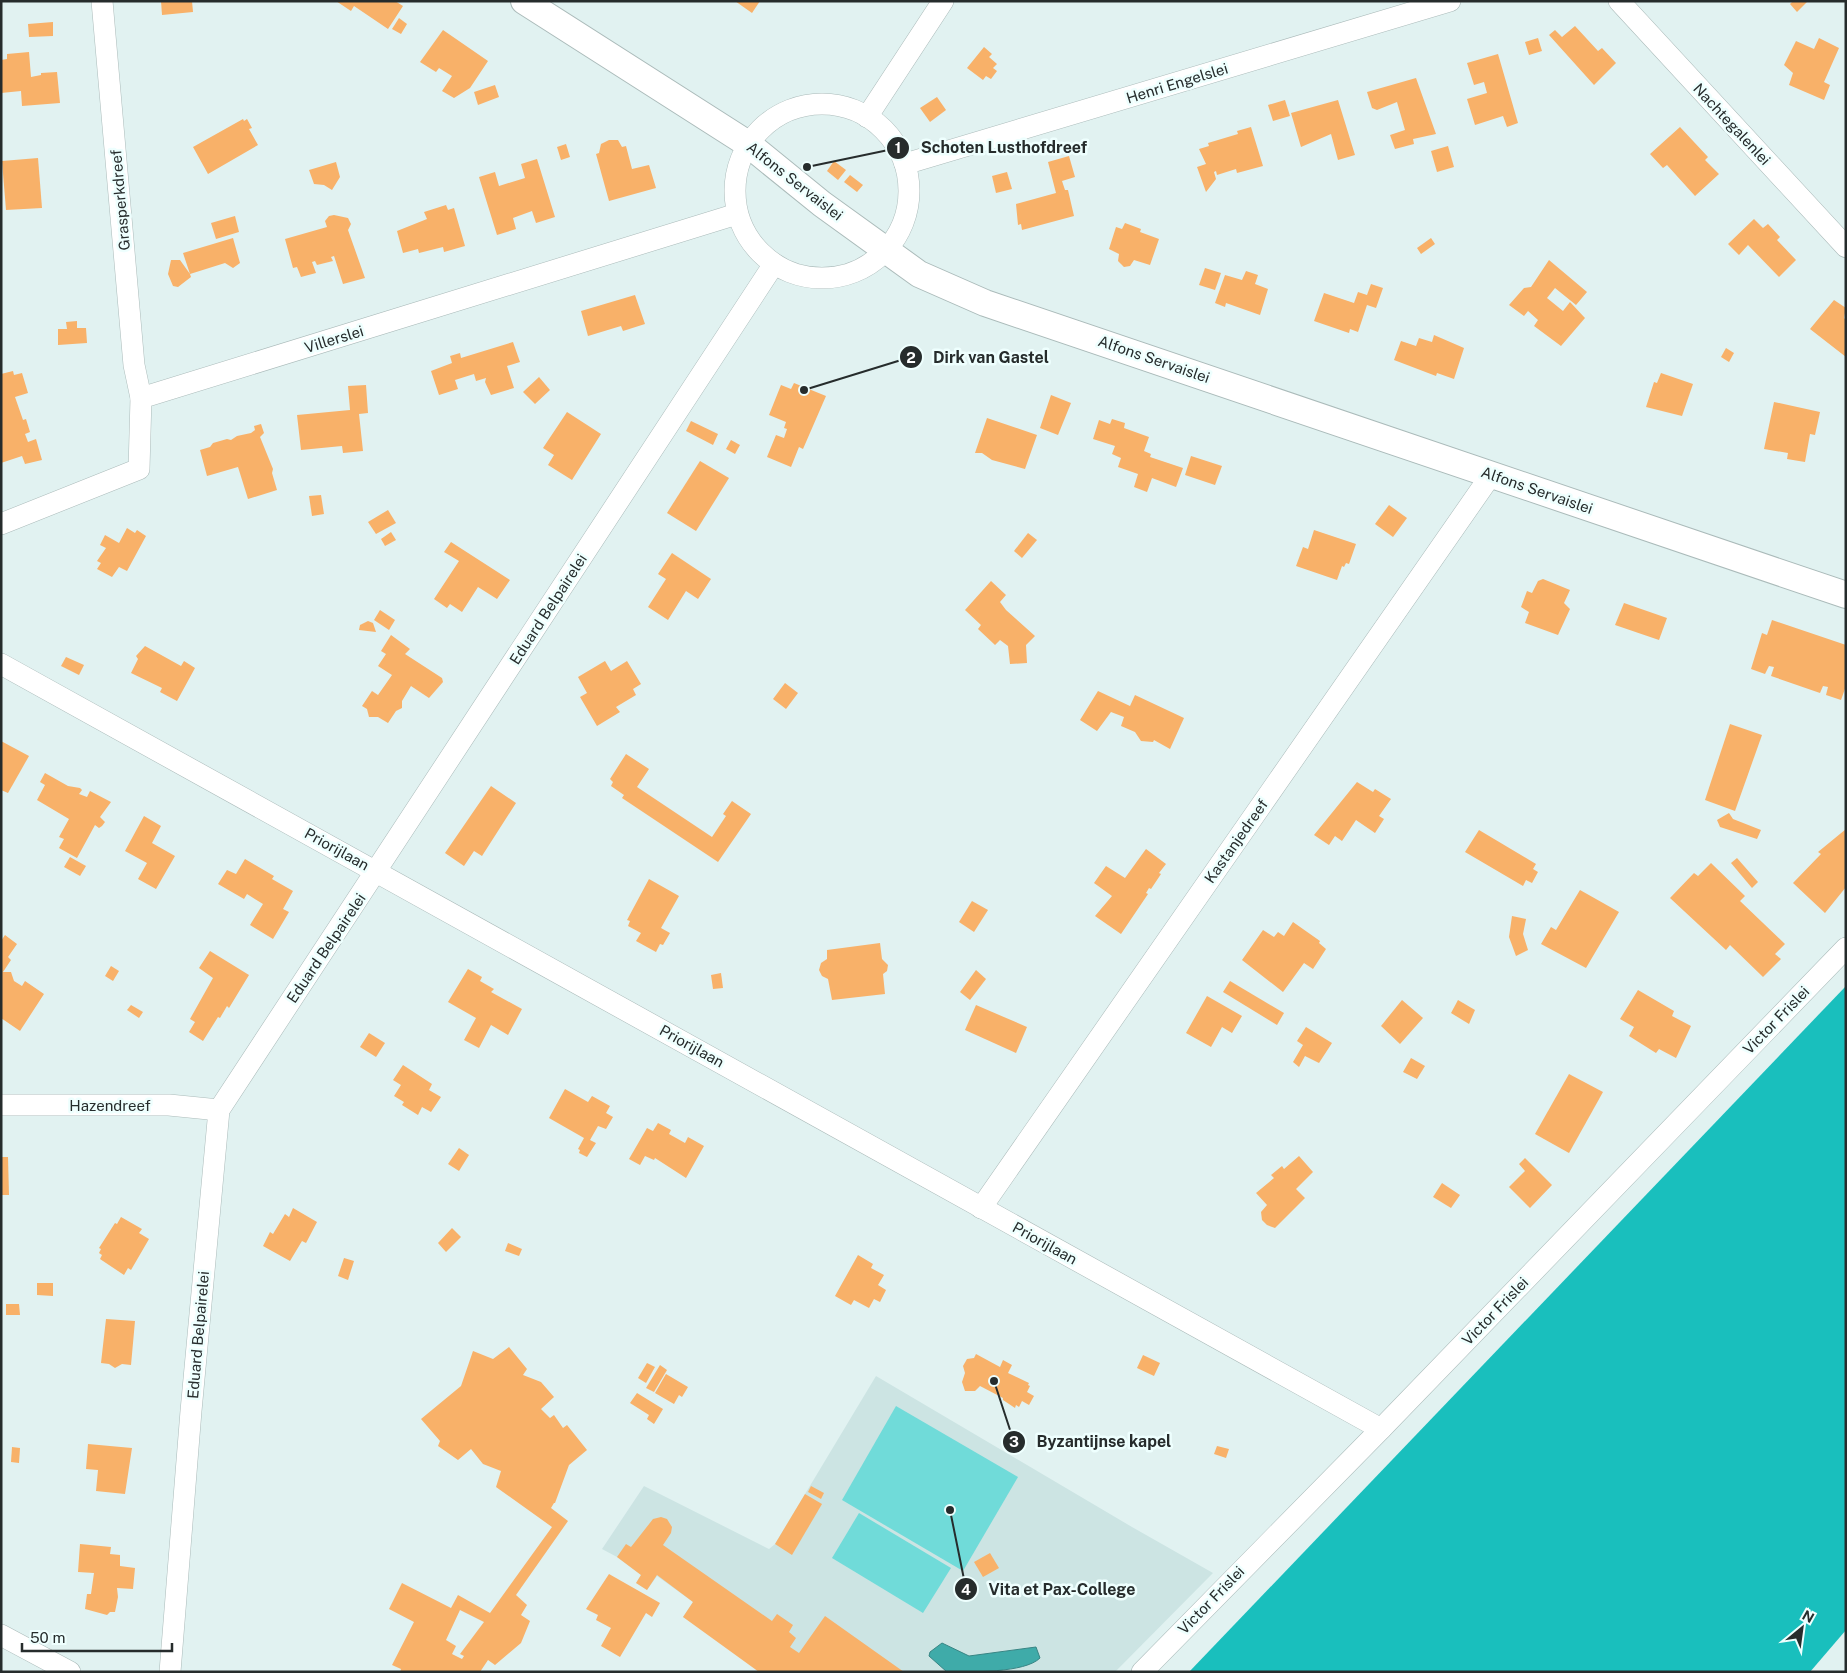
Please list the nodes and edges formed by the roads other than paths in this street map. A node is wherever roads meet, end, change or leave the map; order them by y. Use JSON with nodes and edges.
{"nodes":[{"id":1,"x":102,"y":1,"type":"edge"},
{"id":2,"x":524,"y":1,"type":"edge"},
{"id":3,"x":943,"y":1,"type":"edge"},
{"id":4,"x":1450,"y":1,"type":"edge"},
{"id":5,"x":1619,"y":1,"type":"edge"},
{"id":6,"x":867,"y":117,"type":"junction"},
{"id":7,"x":748,"y":144,"type":"junction"},
{"id":8,"x":905,"y":164,"type":"junction"},
{"id":9,"x":737,"y":214,"type":"junction"},
{"id":10,"x":1846,"y":247,"type":"edge"},
{"id":11,"x":886,"y":250,"type":"junction"},
{"id":12,"x":774,"y":264,"type":"junction"},
{"id":13,"x":141,"y":398,"type":"junction"},
{"id":14,"x":1491,"y":475,"type":"junction"},
{"id":15,"x":1,"y":524,"type":"edge"},
{"id":16,"x":1846,"y":595,"type":"edge"},
{"id":17,"x":1,"y":664,"type":"edge"},
{"id":18,"x":377,"y":871,"type":"junction"},
{"id":19,"x":1846,"y":948,"type":"edge"},
{"id":20,"x":1,"y":1105,"type":"edge"},
{"id":21,"x":219,"y":1110,"type":"junction"},
{"id":22,"x":981,"y":1208,"type":"junction"},
{"id":23,"x":1380,"y":1429,"type":"junction"},
{"id":24,"x":1,"y":1635,"type":"edge"},
{"id":25,"x":70,"y":1672,"type":"edge"},
{"id":26,"x":170,"y":1672,"type":"edge"},
{"id":27,"x":1142,"y":1672,"type":"edge"}],
"edges":[{"from":1,"to":13,"type":"street","name":"Grasperkdreef"},
{"from":2,"to":7,"type":"street","name":"Alfons Servaislei"},
{"from":3,"to":6,"type":"street"},
{"from":4,"to":8,"type":"street","name":"Henri Engelslei"},
{"from":5,"to":10,"type":"street","name":"Nachtegalenlei"},
{"from":6,"to":7,"type":"street"},
{"from":6,"to":8,"type":"street"},
{"from":7,"to":9,"type":"street"},
{"from":7,"to":11,"type":"street","name":"Alfons Servaislei"},
{"from":8,"to":11,"type":"street"},
{"from":9,"to":12,"type":"street"},
{"from":9,"to":13,"type":"street","name":"Villerslei"},
{"from":11,"to":12,"type":"street"},
{"from":11,"to":14,"type":"street","name":"Alfons Servaislei"},
{"from":12,"to":18,"type":"street","name":"Eduard Belpairelei"},
{"from":13,"to":15,"type":"street"},
{"from":14,"to":16,"type":"street","name":"Alfons Servaislei"},
{"from":14,"to":22,"type":"street","name":"Kastanjedreef"},
{"from":17,"to":18,"type":"street","name":"Priorijlaan"},
{"from":18,"to":21,"type":"street","name":"Eduard Belpairelei"},
{"from":18,"to":22,"type":"street","name":"Priorijlaan"},
{"from":19,"to":23,"type":"street","name":"Victor Frislei"},
{"from":20,"to":21,"type":"street","name":"Hazendreef"},
{"from":21,"to":26,"type":"street","name":"Eduard Belpairelei"},
{"from":22,"to":23,"type":"street","name":"Priorijlaan"},
{"from":23,"to":27,"type":"street","name":"Victor Frislei"},
{"from":24,"to":25,"type":"street"}]}
